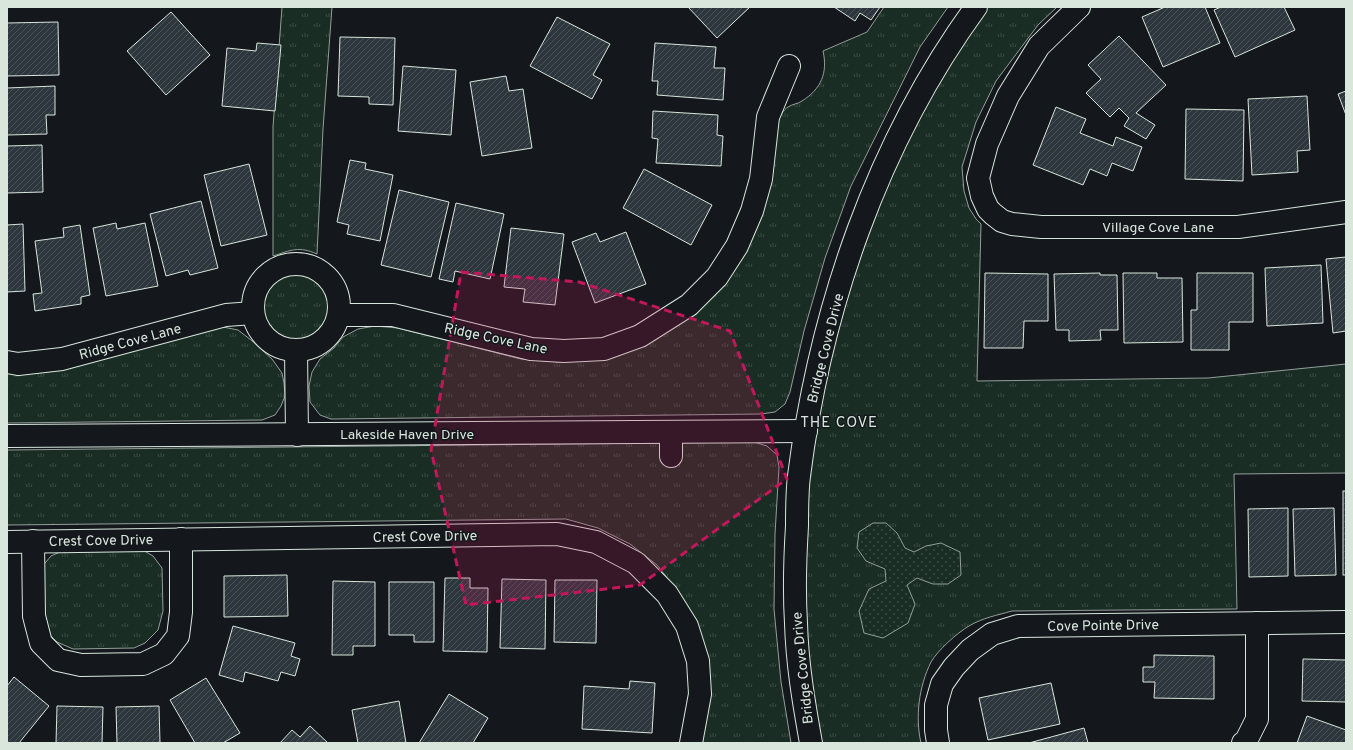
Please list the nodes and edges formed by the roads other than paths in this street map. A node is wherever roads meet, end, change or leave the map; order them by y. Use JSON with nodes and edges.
{"nodes":[{"id":1,"x":976,"y":7,"type":"edge"},
{"id":2,"x":1079,"y":7,"type":"edge"},
{"id":3,"x":789,"y":66,"type":"dead end"},
{"id":4,"x":1346,"y":212,"type":"edge"},
{"id":5,"x":253,"y":313,"type":"junction"},
{"id":6,"x":340,"y":315,"type":"junction"},
{"id":7,"x":296,"y":350,"type":"junction"},
{"id":8,"x":7,"y":362,"type":"edge"},
{"id":9,"x":806,"y":431,"type":"junction"},
{"id":10,"x":671,"y":432,"type":"junction"},
{"id":11,"x":297,"y":435,"type":"junction"},
{"id":12,"x":7,"y":436,"type":"edge"},
{"id":13,"x":671,"y":456,"type":"dead end"},
{"id":14,"x":182,"y":539,"type":"junction"},
{"id":15,"x":33,"y":541,"type":"junction"},
{"id":16,"x":7,"y":542,"type":"edge"},
{"id":17,"x":1346,"y":622,"type":"edge"},
{"id":18,"x":1257,"y":623,"type":"junction"},
{"id":19,"x":691,"y":743,"type":"edge"},
{"id":20,"x":811,"y":743,"type":"edge"},
{"id":21,"x":938,"y":743,"type":"edge"},
{"id":22,"x":1243,"y":743,"type":"edge"}],
"edges":[{"from":1,"to":9,"type":"street","name":"Bridge Cove Drive"},
{"from":2,"to":4,"type":"street","name":"Village Cove Lane"},
{"from":3,"to":6,"type":"street","name":"Ridge Cove Lane"},
{"from":5,"to":6,"type":"street"},
{"from":5,"to":7,"type":"street"},
{"from":5,"to":8,"type":"street","name":"Ridge Cove Lane"},
{"from":6,"to":7,"type":"street"},
{"from":7,"to":11,"type":"street"},
{"from":9,"to":10,"type":"street","name":"Lakeside Haven Drive"},
{"from":9,"to":20,"type":"street","name":"Bridge Cove Drive"},
{"from":10,"to":11,"type":"street","name":"Lakeside Haven Drive"},
{"from":10,"to":13,"type":"street"},
{"from":11,"to":12,"type":"street","name":"Lakeside Haven Drive"},
{"from":14,"to":15,"type":"street","name":"Crest Cove Drive"},
{"from":14,"to":15,"type":"street"},
{"from":14,"to":19,"type":"street","name":"Crest Cove Drive"},
{"from":15,"to":16,"type":"street","name":"Crest Cove Drive"},
{"from":17,"to":18,"type":"street","name":"Cove Pointe Drive"},
{"from":18,"to":21,"type":"street","name":"Cove Pointe Drive"},
{"from":18,"to":22,"type":"street"}]}
